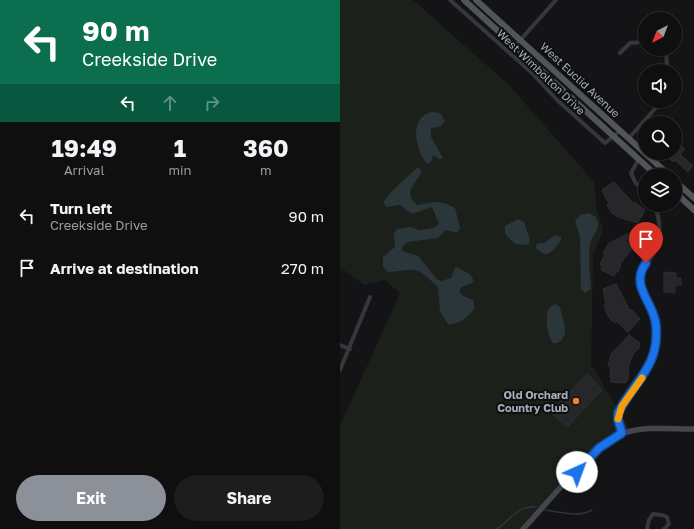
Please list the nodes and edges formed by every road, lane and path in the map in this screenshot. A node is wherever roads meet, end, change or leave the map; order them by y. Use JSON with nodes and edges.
{"nodes":[{"id":1,"x":450,"y":0,"type":"edge"},
{"id":2,"x":464,"y":0,"type":"edge"},
{"id":3,"x":476,"y":0,"type":"edge"},
{"id":4,"x":556,"y":0,"type":"edge"},
{"id":5,"x":521,"y":39,"type":"junction"},
{"id":6,"x":638,"y":42,"type":"edge"},
{"id":7,"x":515,"y":46,"type":"junction"},
{"id":8,"x":620,"y":53,"type":"dead end"},
{"id":9,"x":656,"y":108,"type":"edge"},
{"id":10,"x":620,"y":131,"type":"junction"},
{"id":11,"x":614,"y":136,"type":"junction"},
{"id":12,"x":629,"y":138,"type":"junction"},
{"id":13,"x":638,"y":158,"type":"edge"},
{"id":14,"x":638,"y":160,"type":"edge"},
{"id":15,"x":640,"y":160,"type":"edge"},
{"id":16,"x":649,"y":168,"type":"edge"},
{"id":17,"x":661,"y":168,"type":"edge"},
{"id":18,"x":638,"y":184,"type":"edge"},
{"id":19,"x":682,"y":187,"type":"edge"},
{"id":20,"x":693,"y":196,"type":"edge"},
{"id":21,"x":682,"y":199,"type":"edge"},
{"id":22,"x":694,"y":210,"type":"edge"},
{"id":23,"x":657,"y":212,"type":"edge"},
{"id":24,"x":370,"y":297,"type":"dead end"},
{"id":25,"x":340,"y":344,"type":"edge"},
{"id":26,"x":350,"y":349,"type":"junction"},
{"id":27,"x":340,"y":370,"type":"edge"},
{"id":28,"x":694,"y":429,"type":"edge"},
{"id":29,"x":622,"y":433,"type":"junction"},
{"id":30,"x":523,"y":529,"type":"edge"},
{"id":31,"x":647,"y":529,"type":"edge"},
{"id":32,"x":664,"y":529,"type":"edge"}],
"edges":[{"from":1,"to":11,"type":"street","name":"West Wimbolton Drive"},
{"from":2,"to":7,"type":"main road","name":"West Euclid Avenue"},
{"from":3,"to":5,"type":"main road","name":"West Euclid Avenue"},
{"from":4,"to":5,"type":"street"},
{"from":5,"to":7,"type":"street"},
{"from":5,"to":10,"type":"main road","name":"West Euclid Avenue"},
{"from":6,"to":8,"type":"street"},
{"from":7,"to":11,"type":"main road","name":"West Euclid Avenue"},
{"from":9,"to":12,"type":"street"},
{"from":10,"to":11,"type":"street"},
{"from":10,"to":12,"type":"main road","name":"West Euclid Avenue"},
{"from":11,"to":13,"type":"main road","name":"West Euclid Avenue"},
{"from":12,"to":17,"type":"main road","name":"West Euclid Avenue"},
{"from":14,"to":18,"type":"street"},
{"from":15,"to":16,"type":"main road","name":"West Euclid Avenue"},
{"from":19,"to":20,"type":"main road"},
{"from":21,"to":22,"type":"main road"},
{"from":23,"to":29,"type":"street"},
{"from":24,"to":26,"type":"street"},
{"from":25,"to":26,"type":"street"},
{"from":26,"to":27,"type":"street"},
{"from":28,"to":29,"type":"main road"},
{"from":29,"to":30,"type":"main road"},
{"from":31,"to":32,"type":"street"}]}
